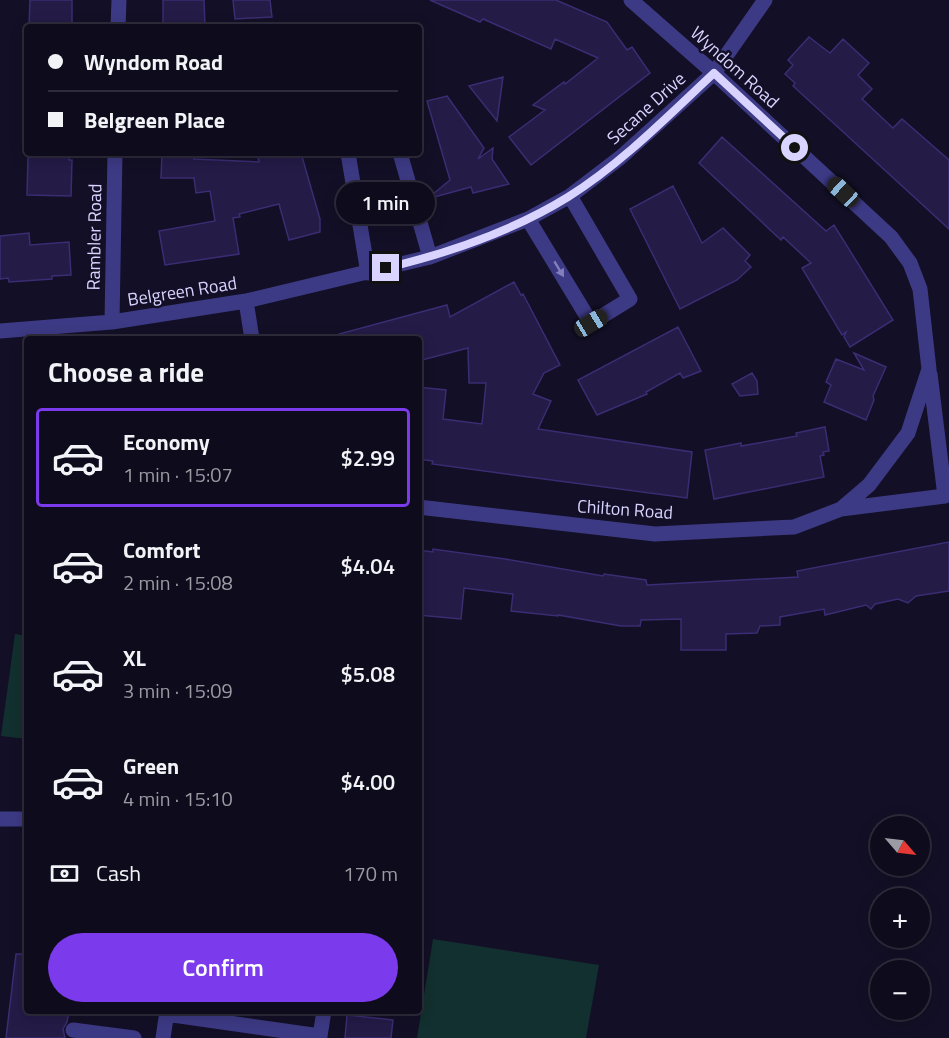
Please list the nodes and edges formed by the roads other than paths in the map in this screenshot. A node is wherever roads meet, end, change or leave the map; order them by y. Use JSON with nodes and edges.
{"nodes":[{"id":1,"x":119,"y":0,"type":"edge"},
{"id":2,"x":631,"y":0,"type":"edge"},
{"id":3,"x":765,"y":0,"type":"edge"},
{"id":4,"x":118,"y":24,"type":"edge"},
{"id":5,"x":714,"y":73,"type":"junction"},
{"id":6,"x":115,"y":156,"type":"edge"},
{"id":7,"x":348,"y":156,"type":"edge"},
{"id":8,"x":401,"y":156,"type":"edge"},
{"id":9,"x":570,"y":196,"type":"junction"},
{"id":10,"x":528,"y":219,"type":"junction"},
{"id":11,"x":426,"y":258,"type":"junction"},
{"id":12,"x":368,"y":273,"type":"junction"},
{"id":13,"x":246,"y":301,"type":"junction"},
{"id":14,"x":112,"y":322,"type":"junction"},
{"id":15,"x":0,"y":331,"type":"edge"},
{"id":16,"x":252,"y":336,"type":"edge"},
{"id":17,"x":929,"y":369,"type":"junction"},
{"id":18,"x":858,"y":495,"type":"joint"},
{"id":19,"x":422,"y":507,"type":"edge"},
{"id":20,"x":841,"y":509,"type":"junction"},
{"id":21,"x":0,"y":819,"type":"edge"},
{"id":22,"x":24,"y":819,"type":"edge"},
{"id":23,"x":167,"y":1014,"type":"edge"},
{"id":24,"x":173,"y":1014,"type":"edge"},
{"id":25,"x":324,"y":1014,"type":"edge"},
{"id":26,"x":73,"y":1030,"type":"dead end"},
{"id":27,"x":320,"y":1037,"type":"edge"},
{"id":28,"x":134,"y":1038,"type":"edge"},
{"id":29,"x":163,"y":1038,"type":"edge"}],
"edges":[{"from":1,"to":4,"type":"street"},
{"from":2,"to":5,"type":"street","name":"Wyndom Road"},
{"from":3,"to":5,"type":"street","name":"Secane Drive"},
{"from":5,"to":9,"type":"street","name":"Secane Drive"},
{"from":5,"to":17,"type":"street","name":"Wyndom Road"},
{"from":6,"to":14,"type":"street","name":"Rambler Road"},
{"from":7,"to":12,"type":"street"},
{"from":8,"to":11,"type":"street"},
{"from":9,"to":10,"type":"street","name":"Secane Drive"},
{"from":10,"to":9,"type":"street","one_way":true},
{"from":10,"to":11,"type":"street"},
{"from":11,"to":12,"type":"street","name":"Belgreen Road"},
{"from":12,"to":13,"type":"street","name":"Belgreen Road"},
{"from":13,"to":14,"type":"street","name":"Belgreen Road"},
{"from":13,"to":16,"type":"street"},
{"from":14,"to":15,"type":"street","name":"Belgreen Road"},
{"from":17,"to":18,"type":"street","name":"Wyndom Road"},
{"from":17,"to":20,"type":"street"},
{"from":18,"to":20,"type":"street","name":"Chilton Road"},
{"from":19,"to":20,"type":"street","name":"Chilton Road"},
{"from":21,"to":22,"type":"street"},
{"from":23,"to":29,"type":"street"},
{"from":24,"to":27,"type":"street"},
{"from":25,"to":27,"type":"street"},
{"from":26,"to":28,"type":"street"}]}
